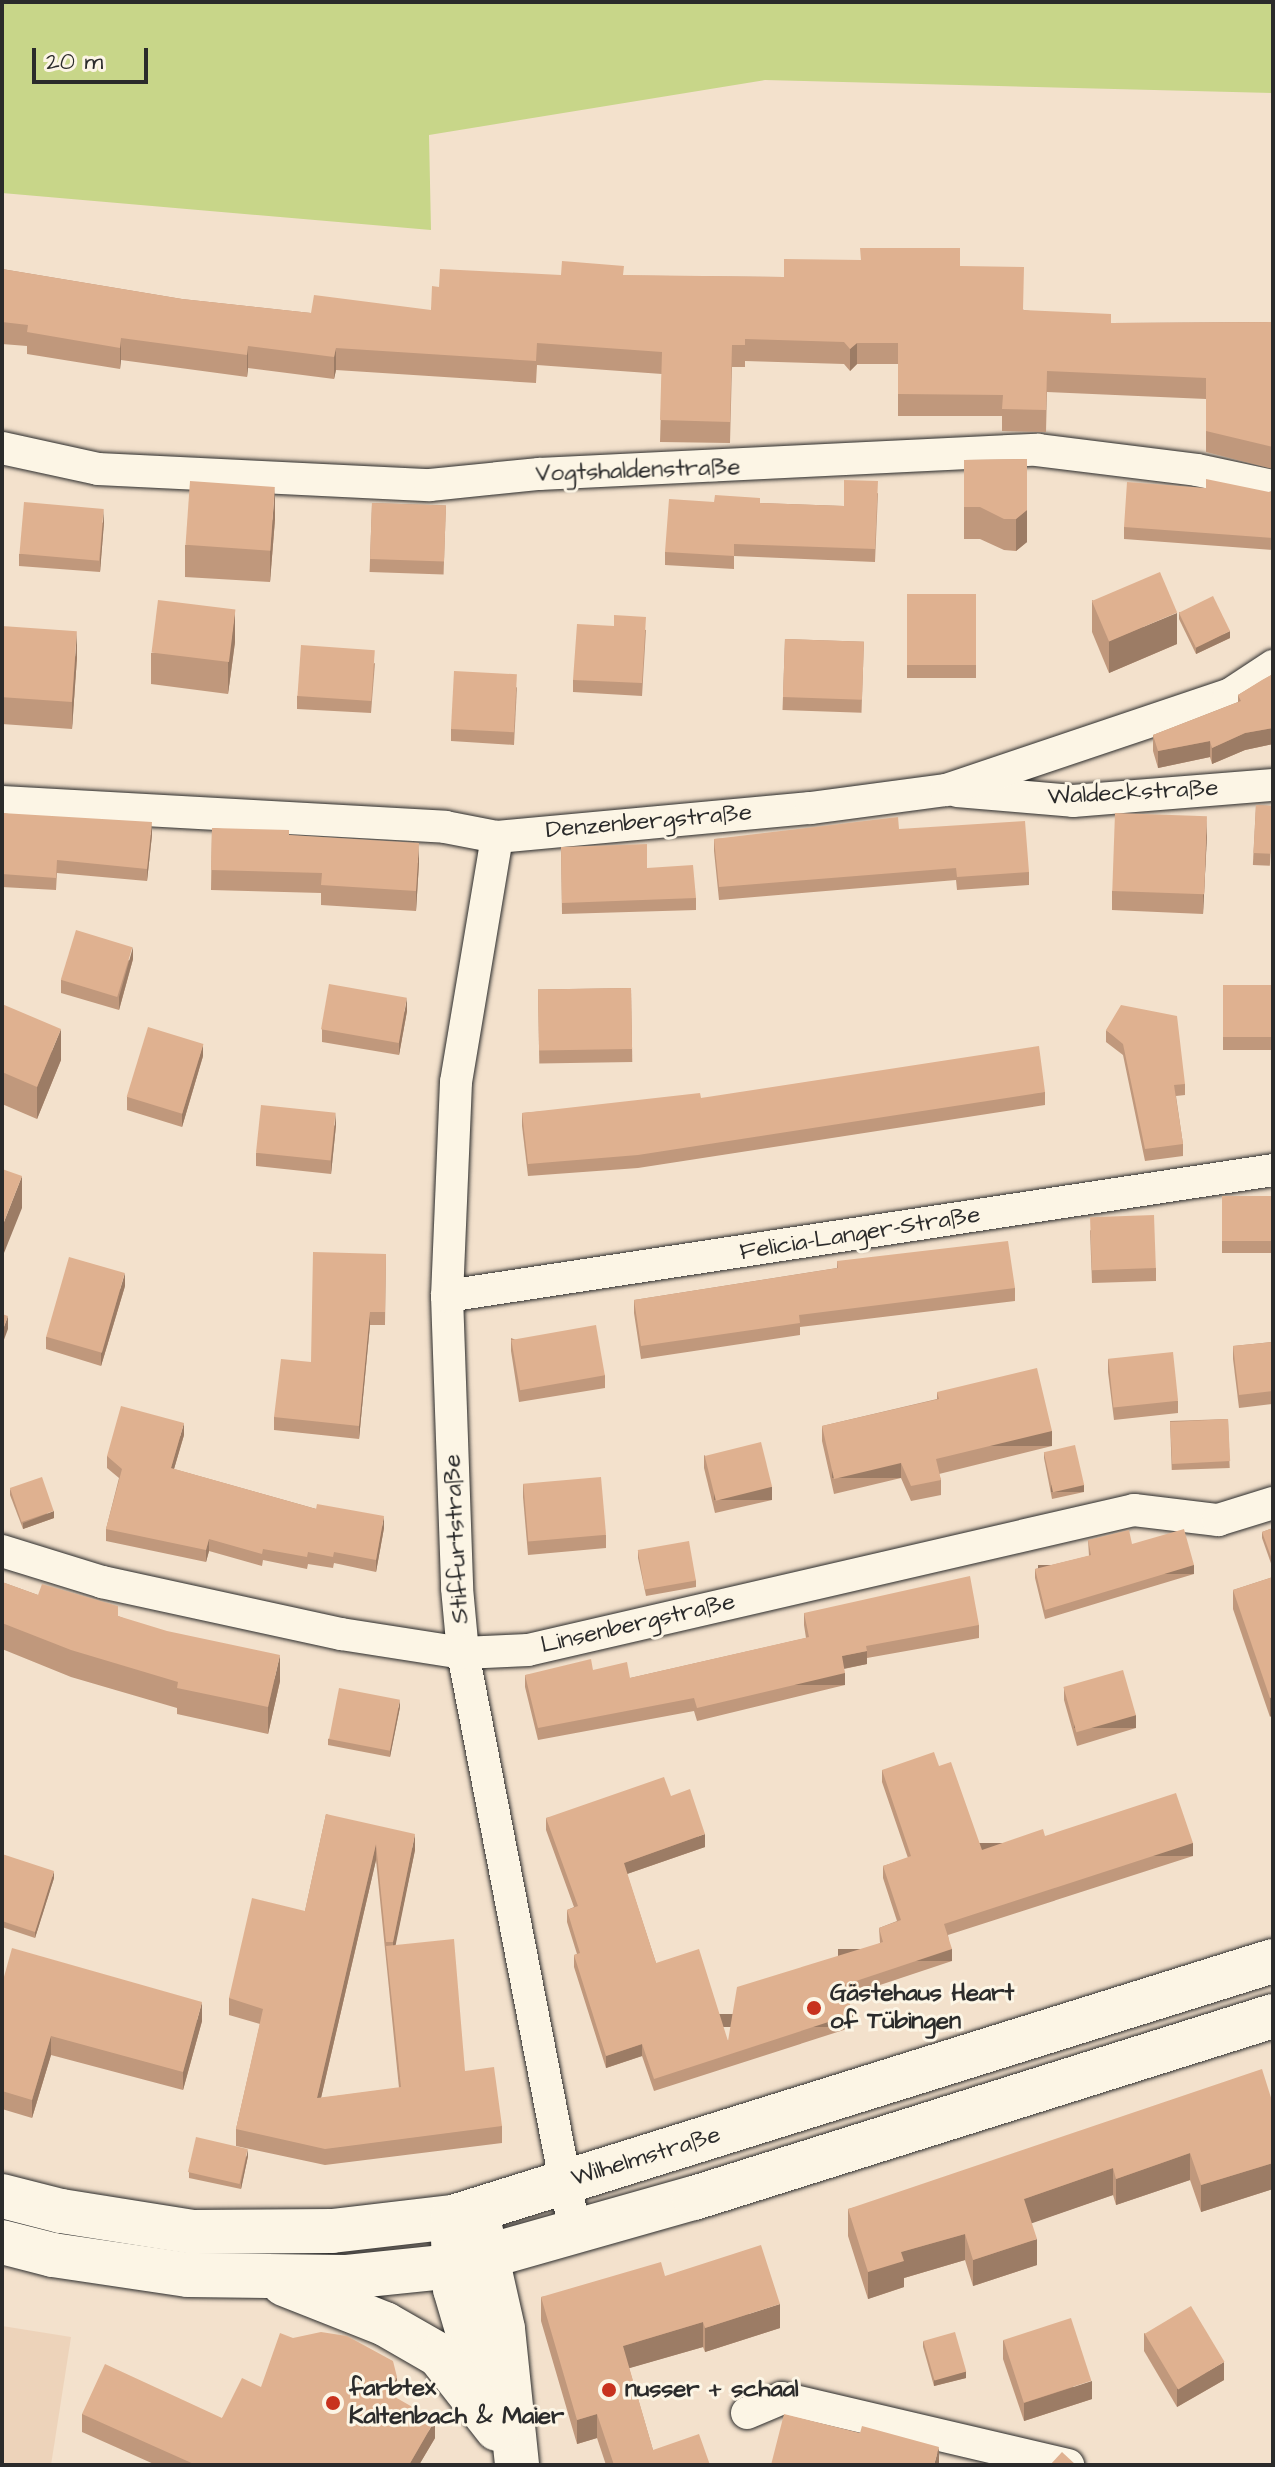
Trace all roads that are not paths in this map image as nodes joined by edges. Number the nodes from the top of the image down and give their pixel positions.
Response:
1 (2, 448) edge
2 (1273, 486) edge
3 (1273, 666) edge
4 (1273, 785) edge
5 (946, 790) junction
6 (2, 802) edge
7 (497, 837) junction
8 (1273, 1170) edge
9 (447, 1296) junction
10 (1273, 1503) edge
11 (2, 1551) edge
12 (463, 1653) junction
13 (1273, 1961) edge
14 (1273, 2016) edge
15 (566, 2182) junction
16 (2, 2196) edge
17 (461, 2215) junction
18 (575, 2233) junction
19 (2, 2242) edge
20 (472, 2261) junction
21 (269, 2279) junction
22 (747, 2413) dead end
23 (508, 2453) edge
24 (1068, 2465) edge

1 - 2 street, Vogtshaldenstraße
3 - 5 street, Denzenbergstraße
4 - 5 street, Waldeckstraße
5 - 7 street, Denzenbergstraße
6 - 7 street, Denzenbergstraße
7 - 9 street, Stiffurtstraße
8 - 9 street, Felicia-Langer-Straße
9 - 12 street, Stiffurtstraße
10 - 12 street, Linsenbergstraße
11 - 12 street, Linsenbergstraße
12 - 15 street, Stiffurtstraße
13 - 15 main road, Wilhelmstraße
14 - 18 main road
15 - 17 main road, Wilhelmstraße
15 - 18 street, Stiffurtstraße
16 - 17 main road, Wilhelmstraße
17 - 20 main road
18 - 20 main road
19 - 21 main road
20 - 21 main road
20 - 23 main road
21 - 23 main road
22 - 24 street

